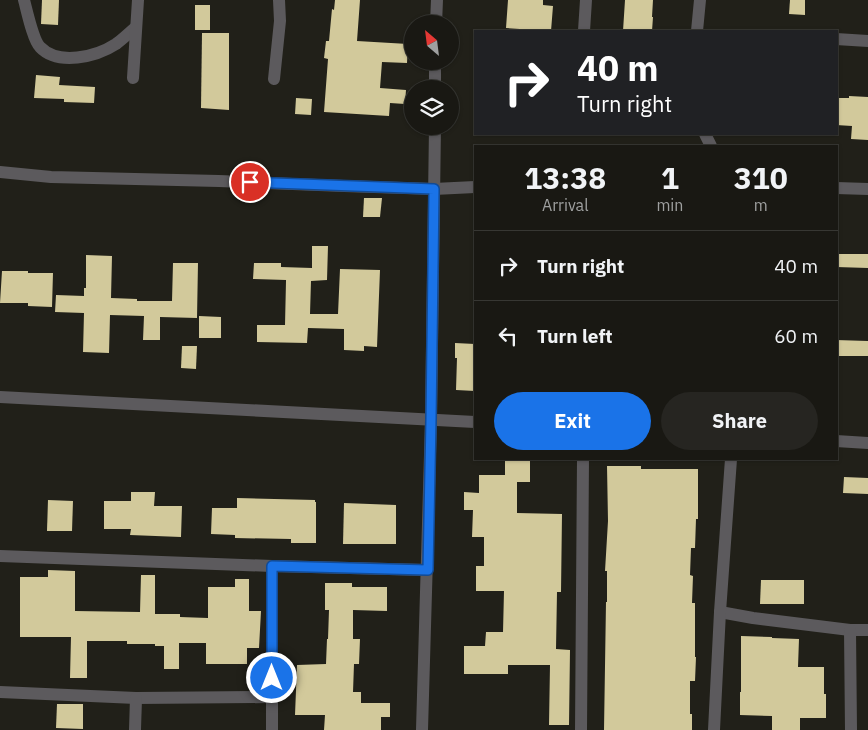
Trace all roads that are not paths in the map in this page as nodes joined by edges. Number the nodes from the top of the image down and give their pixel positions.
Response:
1 (24, 0) edge
2 (138, 0) edge
3 (280, 0) edge
4 (437, 0) edge
5 (586, 0) edge
6 (700, 0) edge
7 (436, 15) edge
8 (136, 27) junction
9 (584, 30) edge
10 (697, 30) edge
11 (838, 39) edge
12 (868, 41) edge
13 (133, 78) dead end
14 (274, 79) dead end
15 (435, 135) edge
16 (0, 172) edge
17 (474, 187) edge
18 (838, 188) edge
19 (434, 189) junction
20 (868, 189) edge
21 (0, 397) edge
22 (431, 420) junction
23 (474, 422) edge
24 (838, 442) edge
25 (868, 443) edge
26 (583, 460) edge
27 (731, 460) edge
28 (0, 556) edge
29 (272, 566) junction
30 (428, 570) junction
31 (720, 612) junction
32 (850, 630) junction
33 (868, 630) edge
34 (0, 692) edge
35 (272, 697) junction
36 (136, 698) junction
37 (135, 730) edge
38 (272, 730) edge
39 (422, 730) edge
40 (581, 730) edge
41 (714, 730) edge
42 (851, 730) edge

1 - 8 street
2 - 8 street
3 - 14 street
4 - 7 street
5 - 9 street
6 - 10 street
8 - 13 street
11 - 12 street
15 - 19 street
16 - 19 street
17 - 19 street
18 - 20 street
19 - 22 street
21 - 22 street
22 - 23 street
22 - 30 street
24 - 25 street
26 - 40 street
27 - 31 street
28 - 29 street
29 - 30 street
29 - 35 street
30 - 39 street
31 - 32 street
31 - 41 street
32 - 33 street
32 - 42 street
34 - 36 street
35 - 36 street
35 - 38 street
36 - 37 street

